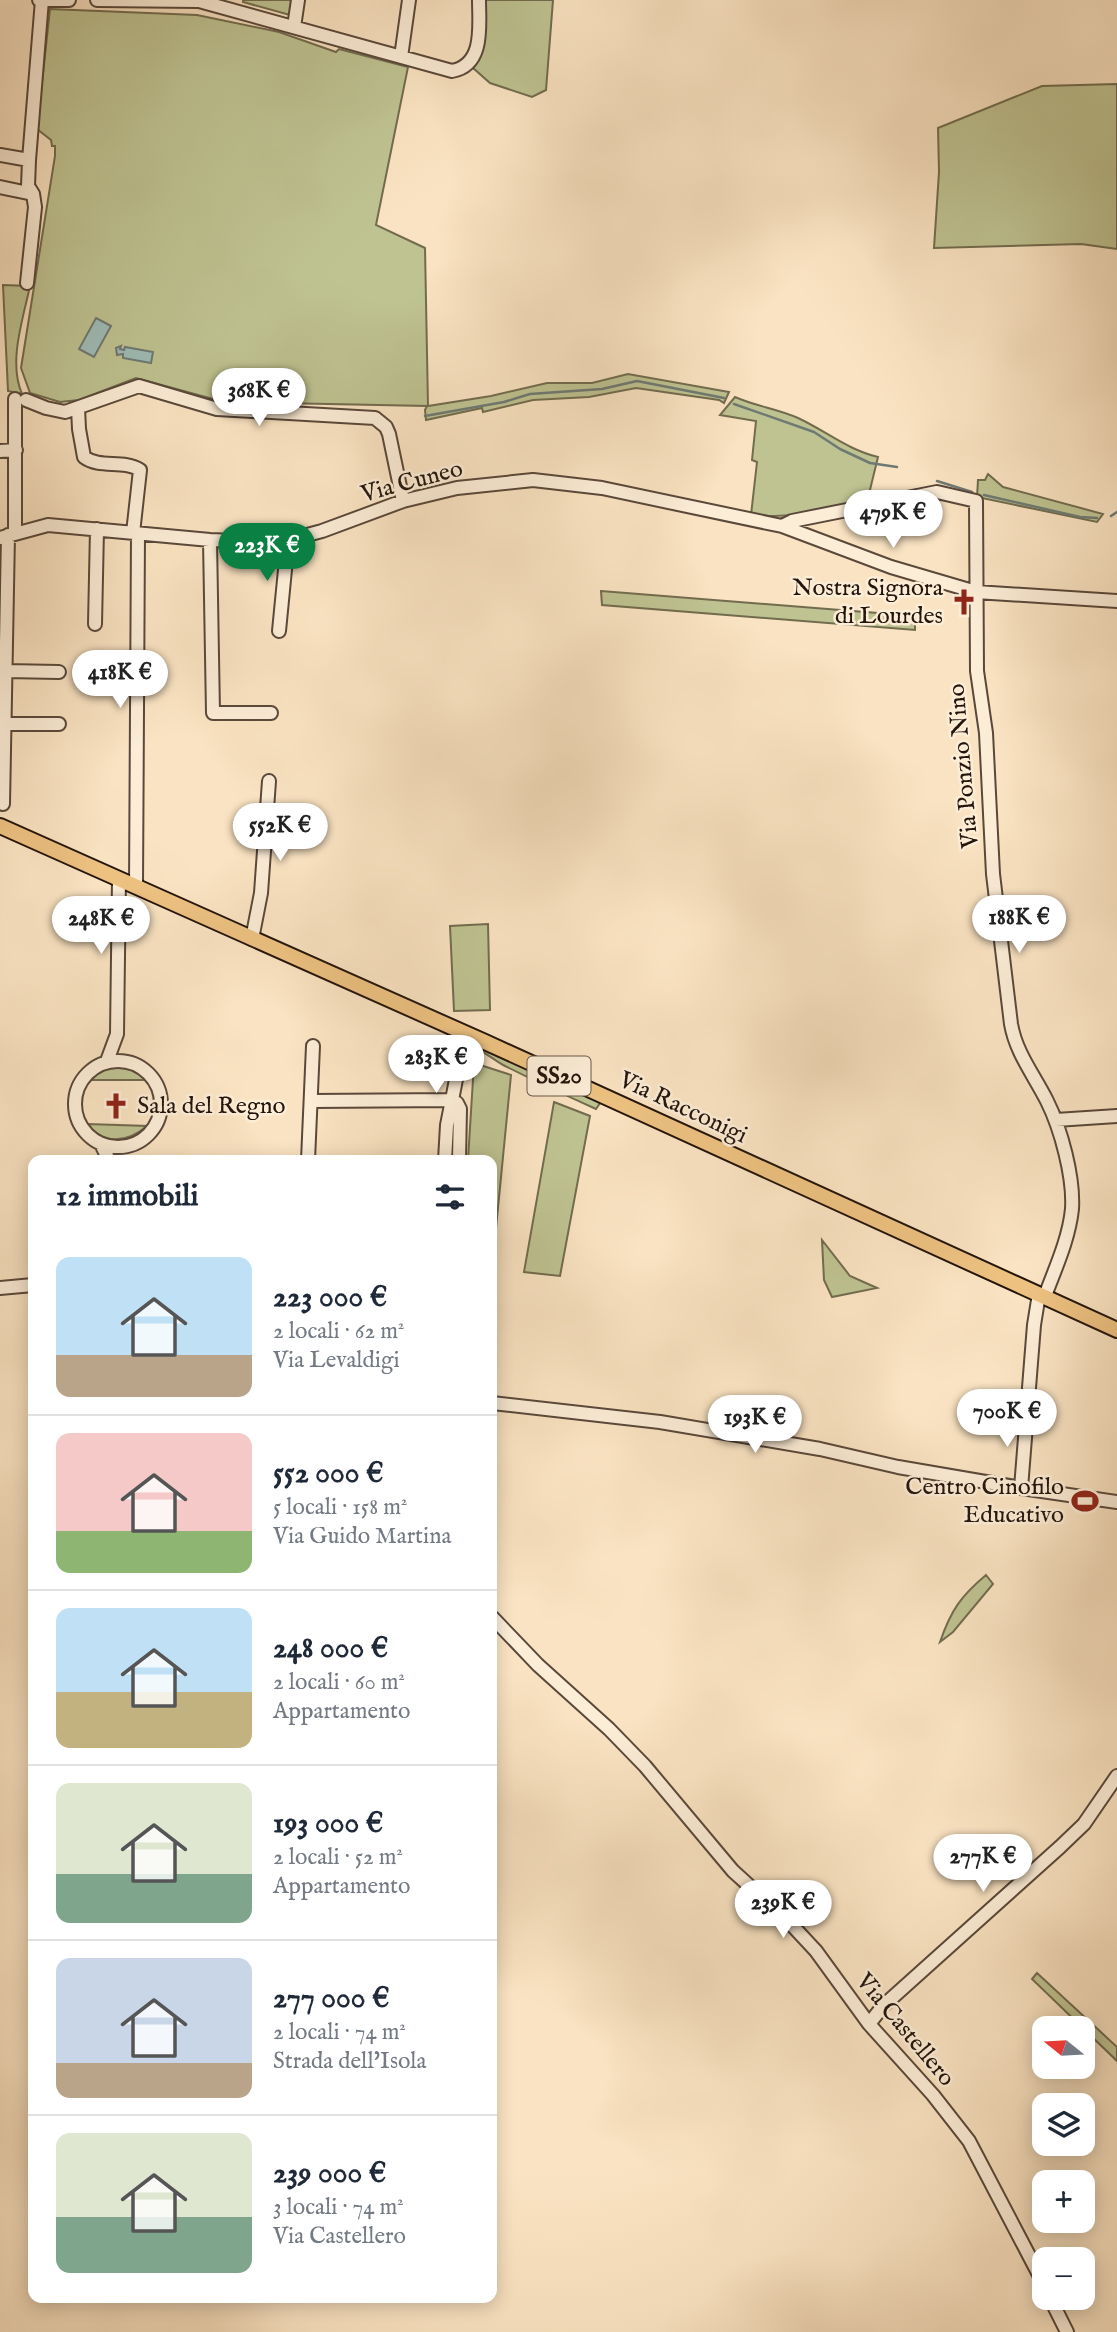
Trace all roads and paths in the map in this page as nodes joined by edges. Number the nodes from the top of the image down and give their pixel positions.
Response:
1 (41, 0) edge
2 (69, 0) edge
3 (97, 0) edge
4 (298, 0) edge
5 (409, 0) edge
6 (479, 0) edge
7 (238, 6) edge
8 (294, 27) junction
9 (401, 57) junction
10 (0, 155) edge
11 (29, 160) junction
12 (0, 187) edge
13 (33, 194) junction
14 (27, 284) dead end
15 (78, 408) junction
16 (16, 450) junction
17 (0, 451) edge
18 (403, 501) junction
19 (782, 526) junction
20 (97, 529) junction
21 (136, 533) junction
22 (8, 535) edge
23 (288, 538) junction
24 (210, 540) junction
25 (976, 592) junction
26 (1117, 601) edge
27 (95, 624) dead end
28 (279, 631) dead end
29 (6, 671) junction
30 (60, 672) dead end
31 (271, 713) dead end
32 (5, 724) junction
33 (59, 724) dead end
34 (269, 781) dead end
35 (3, 804) dead end
36 (0, 826) edge
37 (119, 879) junction
38 (136, 887) junction
39 (252, 939) junction
40 (465, 1033) junction
41 (117, 1034) junction
42 (313, 1046) dead end
43 (107, 1061) junction
44 (130, 1062) junction
45 (452, 1100) junction
46 (311, 1101) junction
47 (1117, 1116) edge
48 (1056, 1120) junction
49 (102, 1144) junction
50 (129, 1146) junction
51 (107, 1155) edge
52 (124, 1155) edge
53 (308, 1155) edge
54 (445, 1155) edge
55 (459, 1155) edge
56 (28, 1285) edge
57 (0, 1288) edge
58 (1042, 1295) junction
59 (1117, 1329) edge
60 (497, 1404) edge
61 (1021, 1488) junction
62 (1117, 1502) edge
63 (497, 1622) edge
64 (1117, 1776) edge
65 (869, 2024) junction
66 (1032, 2262) edge
67 (1056, 2310) edge
68 (1067, 2332) edge

1 - 2 street
1 - 11 street
3 - 7 street
4 - 8 street
5 - 9 street
6 - 9 street
7 - 8 street
8 - 9 street
10 - 11 street
11 - 13 street
12 - 13 street
13 - 14 street
15 - 16 street
15 - 18 street
15 - 21 street
16 - 17 street
16 - 22 street
18 - 19 street, Via Cuneo
18 - 23 street, Via Cuneo
19 - 25 street, Via Cuneo
19 - 25 street, Via Ponzio Nino
20 - 21 street, Via Cuneo
20 - 22 street, Via Cuneo
20 - 27 street
21 - 24 street, Via Cuneo
21 - 38 street
22 - 29 street
23 - 24 street, Via Cuneo
23 - 28 street
24 - 31 street
25 - 26 street, Via Cuneo
25 - 48 street, Via Ponzio Nino
29 - 30 street
29 - 32 street
32 - 33 street
32 - 35 street
34 - 39 street
36 - 37 main road, Via Racconigi / SS20
37 - 38 main road, Via Racconigi / SS20
37 - 41 street
38 - 39 main road, Via Racconigi / SS20
39 - 40 main road, Via Racconigi / SS20
40 - 45 street
40 - 58 main road, Via Racconigi / SS20
41 - 43 street
41 - 44 street
42 - 46 street
43 - 44 street
43 - 49 street
44 - 50 street
45 - 46 street
45 - 54 street
45 - 55 street
46 - 53 street
47 - 48 street
48 - 58 street, Via Ponzio Nino
49 - 50 street
49 - 51 street
50 - 52 street
56 - 57 street
58 - 59 main road, Via Racconigi / SS20
58 - 61 street, Via Ponzio Nino
60 - 61 street
61 - 62 street
63 - 65 street, Via Castellero
64 - 65 street
65 - 66 street, Via Castellero
67 - 68 street

